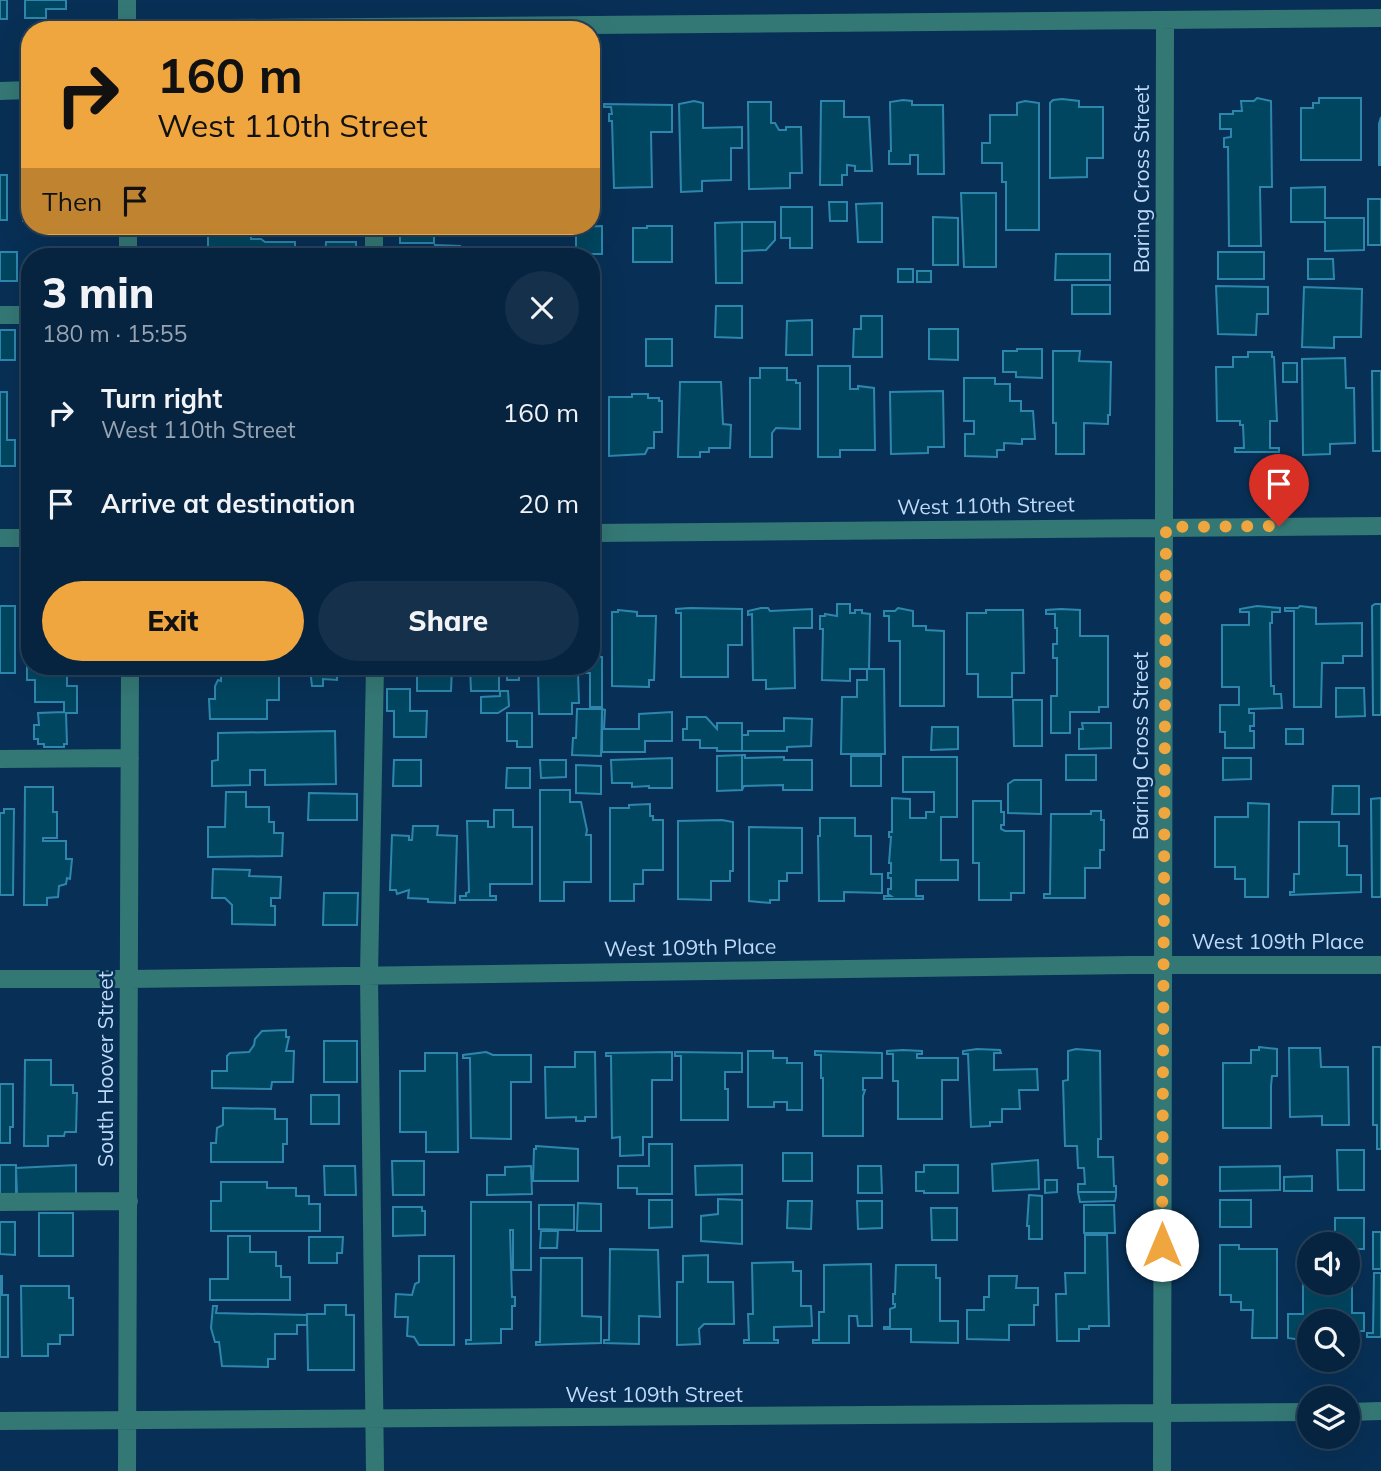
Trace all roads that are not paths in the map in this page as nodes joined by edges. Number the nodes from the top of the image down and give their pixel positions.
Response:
1 (127, 0) edge
2 (1381, 18) edge
3 (127, 21) edge
4 (1165, 21) junction
5 (600, 27) edge
6 (21, 90) edge
7 (0, 91) edge
8 (0, 315) edge
9 (21, 315) edge
10 (1381, 526) edge
11 (1166, 527) junction
12 (600, 533) edge
13 (0, 538) edge
14 (21, 538) edge
15 (130, 675) edge
16 (375, 675) edge
17 (130, 758) junction
18 (0, 759) edge
19 (1163, 965) junction
20 (1381, 965) edge
21 (369, 975) junction
22 (0, 979) edge
23 (130, 979) junction
24 (128, 1201) junction
25 (0, 1202) edge
26 (1381, 1411) edge
27 (1297, 1412) edge
28 (1360, 1412) edge
29 (1162, 1414) junction
30 (375, 1419) junction
31 (127, 1420) junction
32 (0, 1421) edge
33 (127, 1471) edge
34 (375, 1471) edge
35 (1162, 1471) edge

1 - 3 street
2 - 4 street
4 - 5 street
4 - 11 street, Baring Cross Street
6 - 7 street
8 - 9 street
10 - 11 street, West 110th Street
11 - 12 street, West 110th Street
11 - 19 street, Baring Cross Street
13 - 14 street
15 - 17 street, South Hoover Street
16 - 21 street
17 - 18 street
17 - 23 street, South Hoover Street
19 - 20 street, West 109th Place
19 - 21 street, West 109th Place
19 - 29 street, Baring Cross Street
21 - 23 street, West 109th Place
21 - 30 street
22 - 23 street, West 109th Place
23 - 24 street, South Hoover Street
24 - 25 street
24 - 31 street, South Hoover Street
26 - 28 street
27 - 29 street, West 109th Street
29 - 30 street, West 109th Street
29 - 35 street, Baring Cross Street
30 - 31 street, West 109th Street
30 - 34 street
31 - 32 street, West 109th Street
31 - 33 street, South Hoover Street

